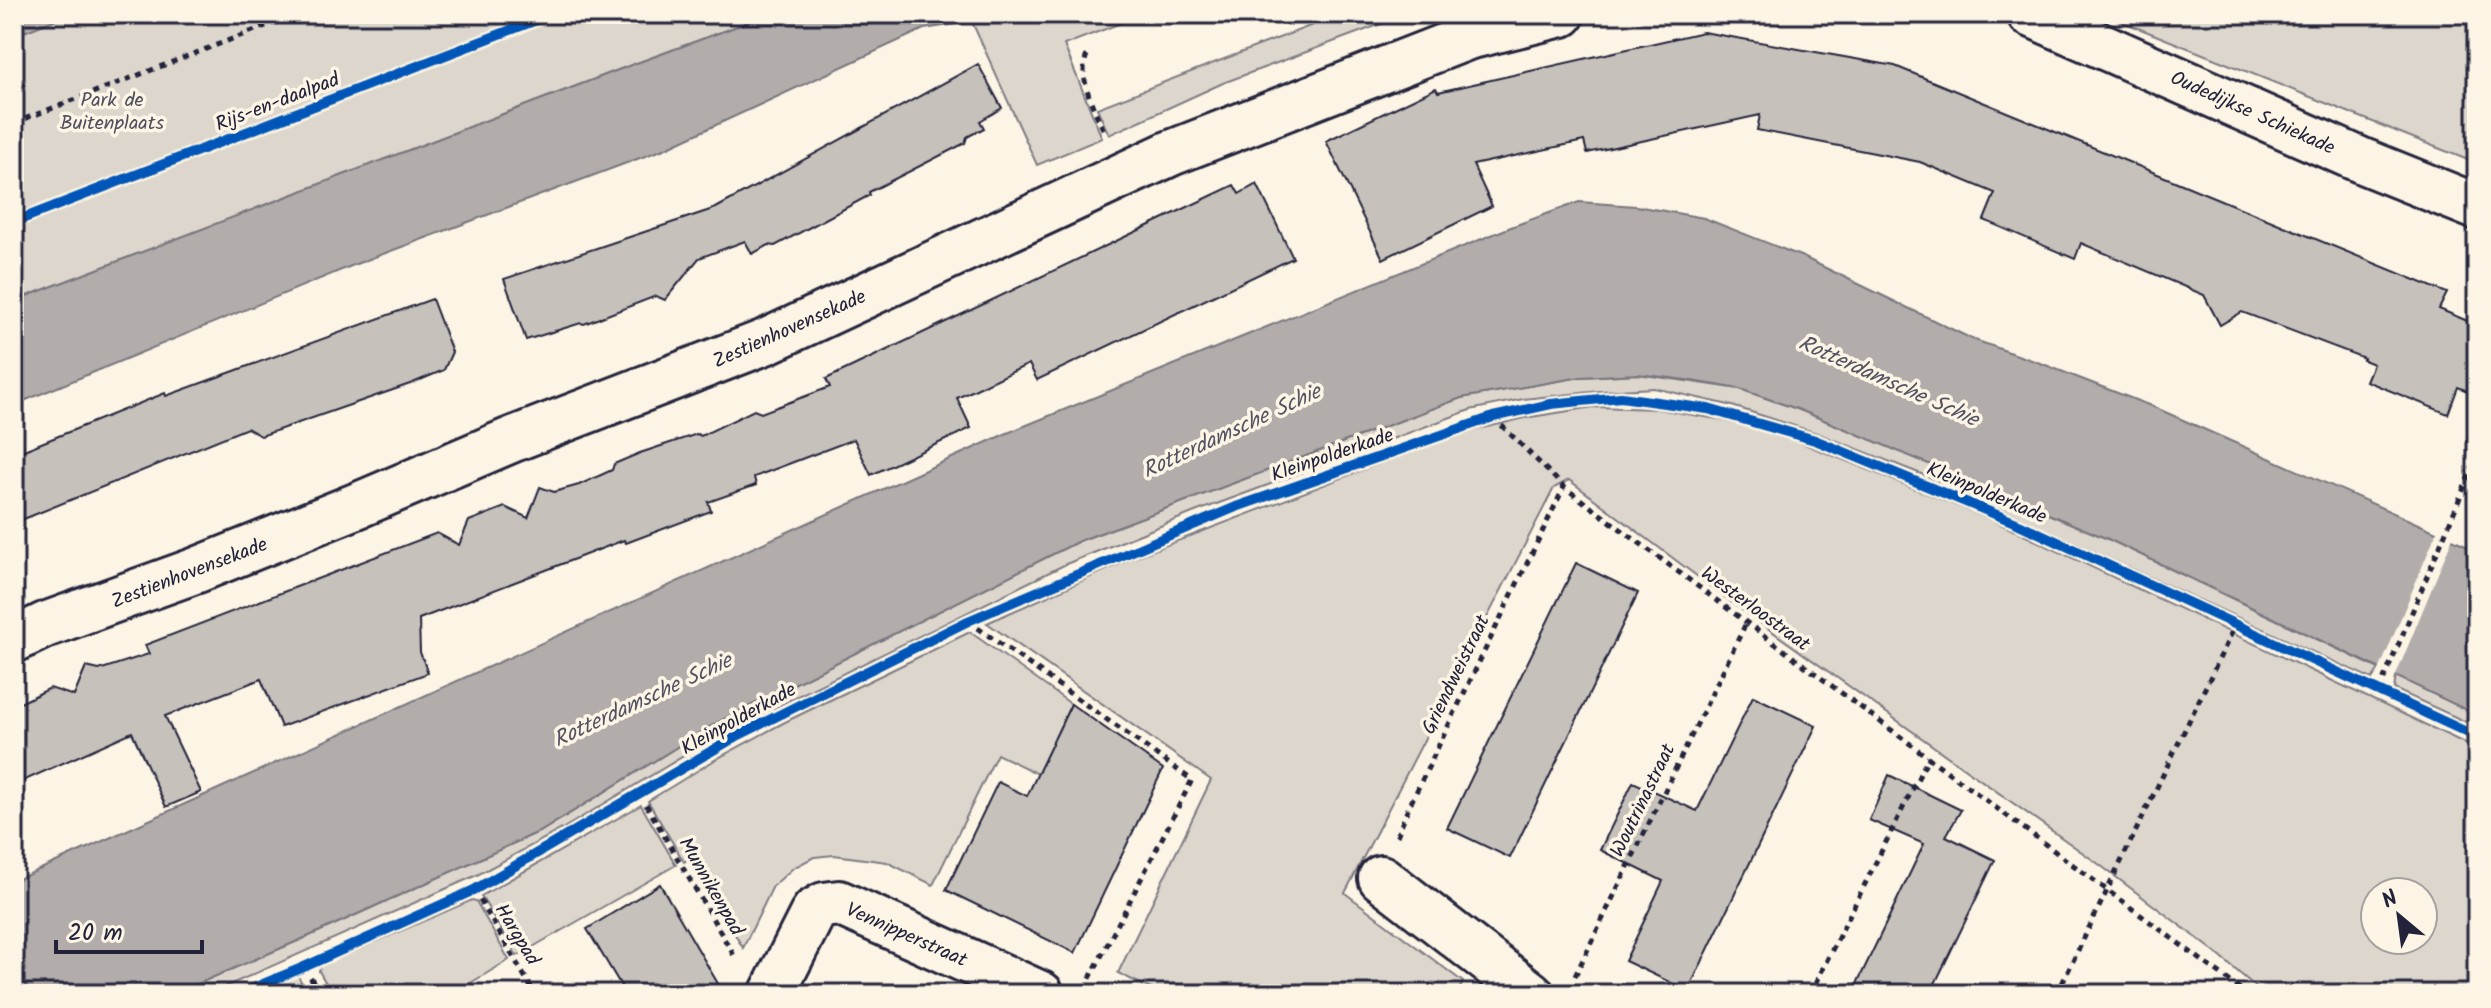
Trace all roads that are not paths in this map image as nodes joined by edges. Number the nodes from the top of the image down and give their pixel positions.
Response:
1 (1562, 14) edge
2 (2030, 14) edge
3 (2477, 207) edge
4 (14, 640) edge
5 (1381, 878) road end
6 (756, 980) edge
7 (1523, 992) edge
8 (1041, 994) edge

1 - 4 street, Zestienhovensekade
2 - 3 street, Oudedijkse Schiekade
5 - 7 street
6 - 8 street, Vennipperstraat

